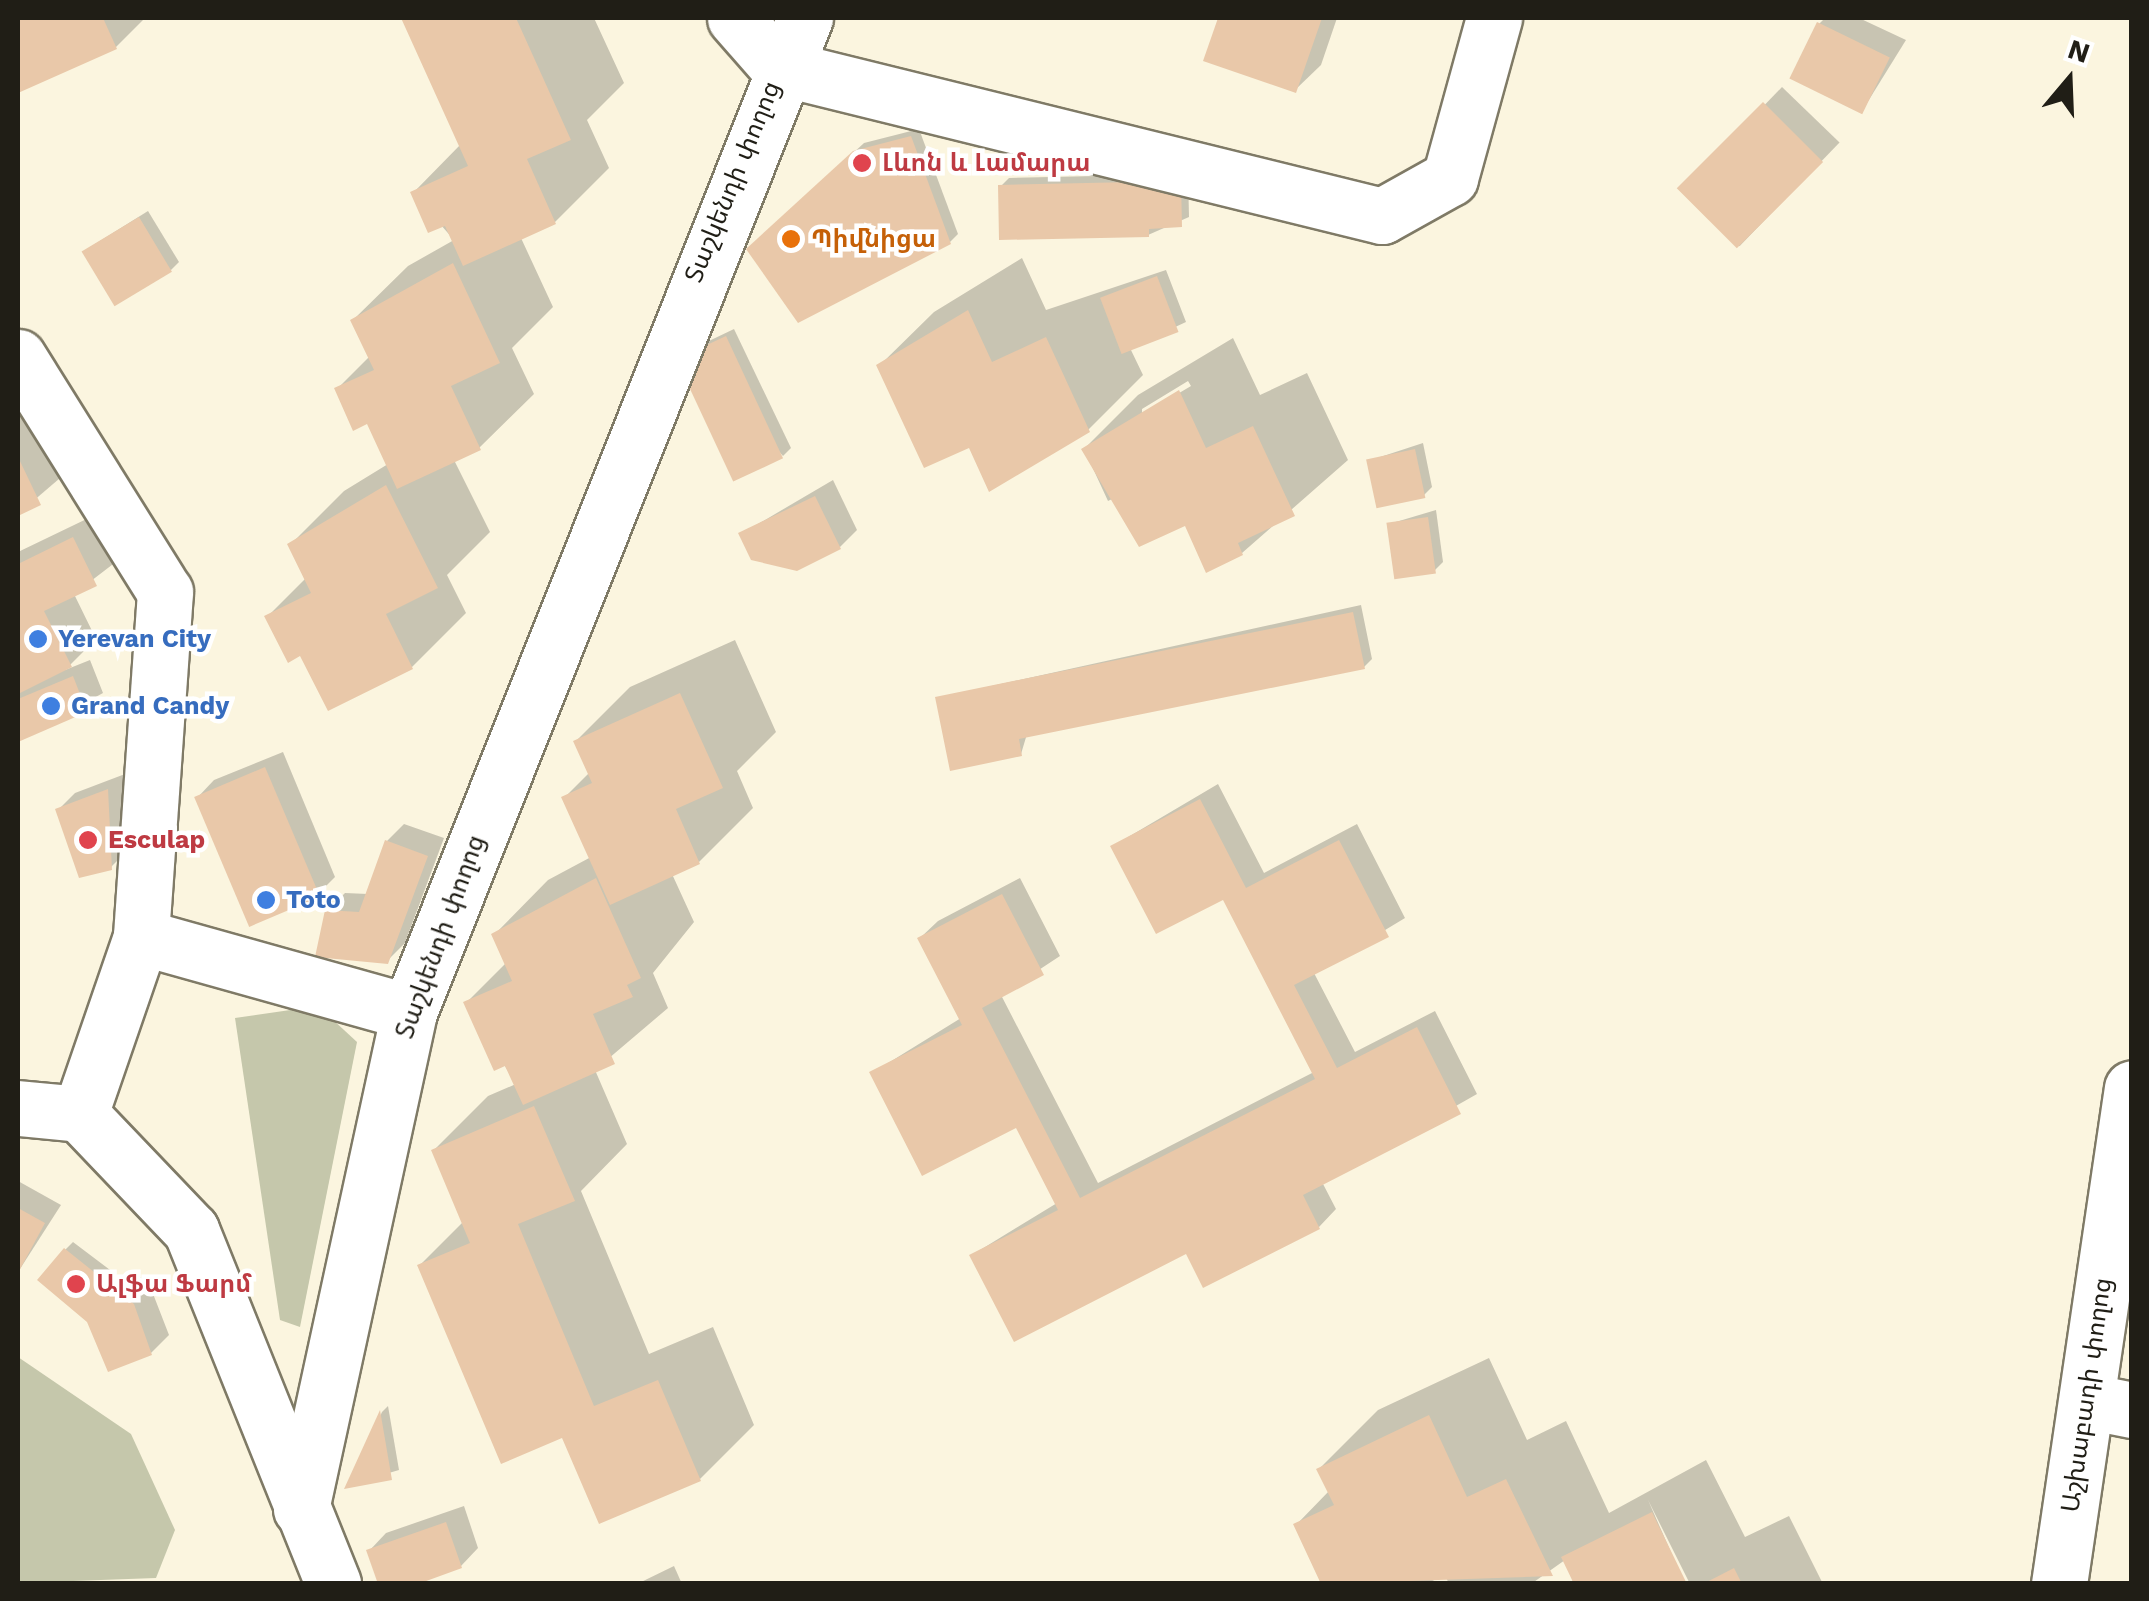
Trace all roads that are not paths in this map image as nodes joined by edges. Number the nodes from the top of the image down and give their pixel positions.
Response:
1 (736, 18) edge
2 (805, 18) edge
3 (1494, 18) edge
4 (778, 67) junction
5 (18, 357) edge
6 (141, 937) junction
7 (410, 1012) junction
8 (2132, 1088) edge
9 (18, 1108) edge
10 (80, 1114) junction
11 (2109, 1406) edge
12 (301, 1509) junction
13 (333, 1584) edge
14 (2060, 1584) edge

1 - 4 street, Տաշկենդի փողոց
2 - 4 street, Տաշկենդի փողոց
3 - 4 street
4 - 7 street, Տաշկենդի փողոց
5 - 6 street
6 - 7 street
6 - 10 street
7 - 12 street, Տաշկենդի փողոց
8 - 11 street, Աշխաբադի փողոց
9 - 10 street
10 - 12 street
11 - 14 street, Աշխաբադի փողոց
12 - 13 street

